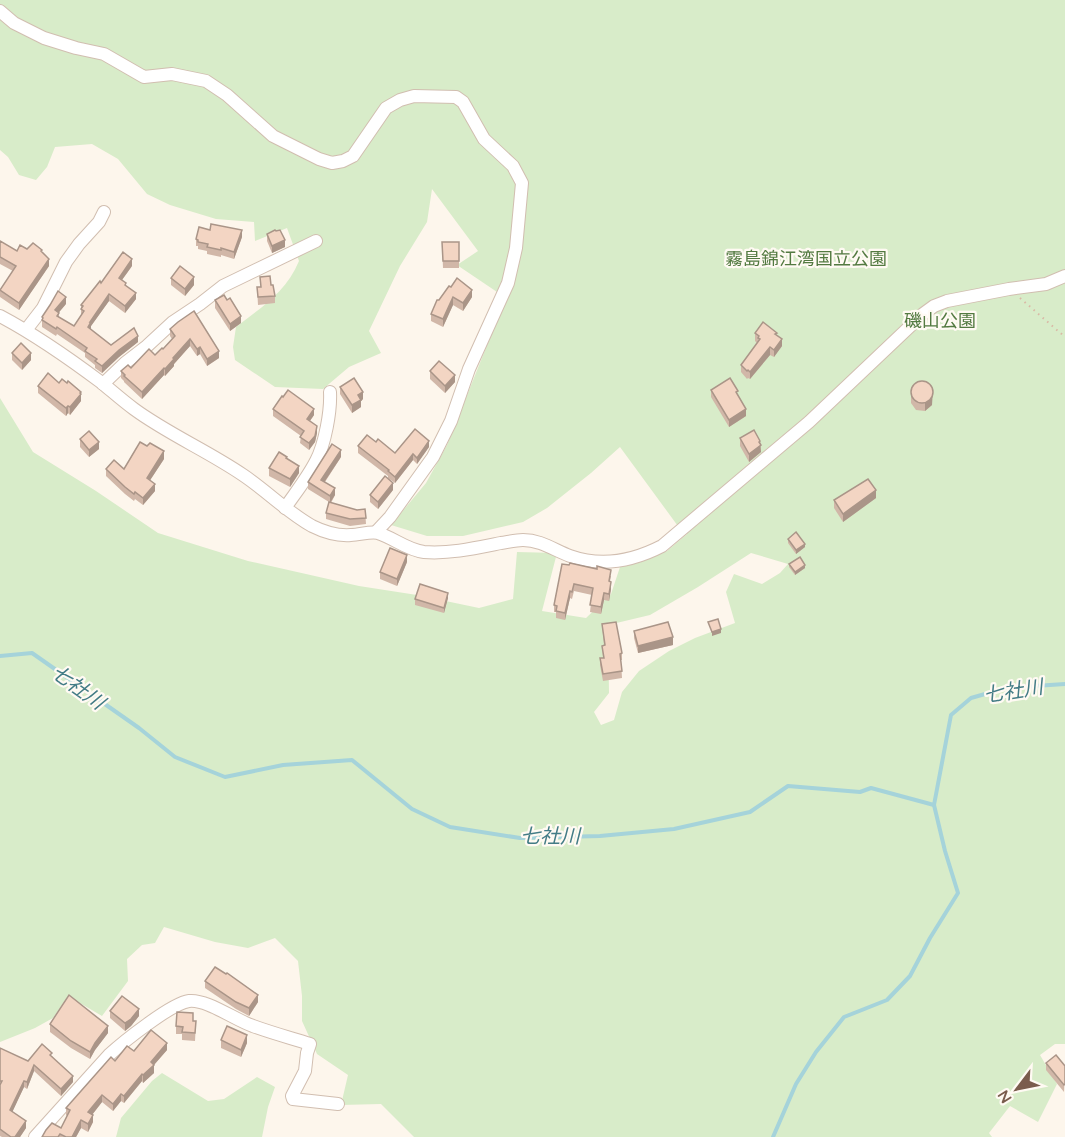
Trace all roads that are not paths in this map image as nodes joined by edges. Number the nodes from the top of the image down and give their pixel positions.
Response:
1 (0, 11) edge
2 (104, 212) dead end
3 (316, 241) dead end
4 (1065, 276) edge
5 (0, 316) edge
6 (26, 330) junction
7 (103, 384) junction
8 (330, 392) dead end
9 (285, 508) junction
10 (376, 532) junction
11 (338, 1104) dead end
12 (35, 1137) edge

1 - 10 street
2 - 6 street
3 - 7 street
4 - 10 street
5 - 6 street
6 - 7 street
7 - 9 street
8 - 9 street
9 - 10 street
11 - 12 street

